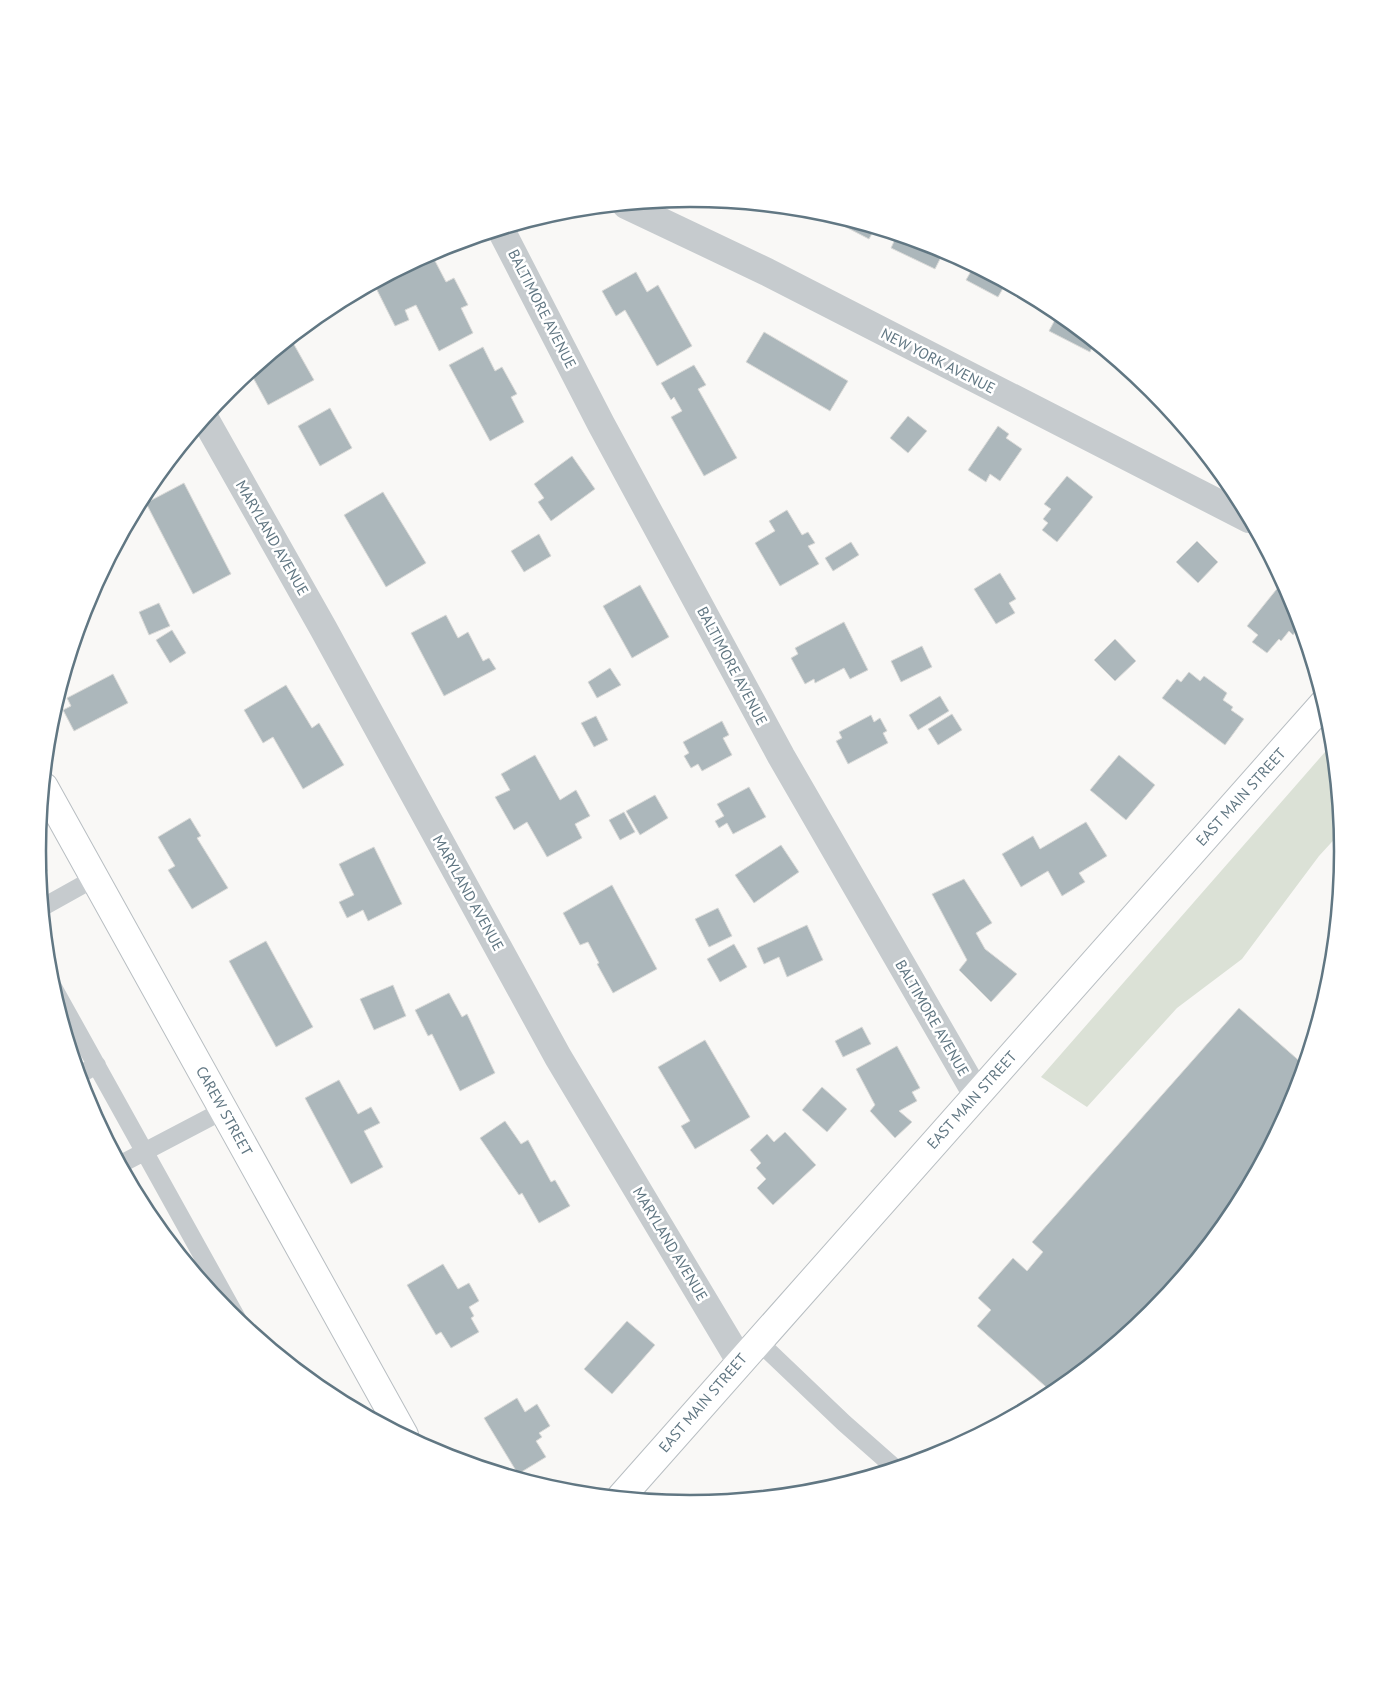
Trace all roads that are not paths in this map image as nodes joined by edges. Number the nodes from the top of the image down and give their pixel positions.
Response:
1 (637, 210) edge
2 (504, 235) edge
3 (208, 425) edge
4 (1238, 513) edge
5 (1318, 710) edge
6 (49, 796) edge
7 (95, 878) junction
8 (49, 904) edge
9 (66, 1011) edge
10 (97, 1065) junction
11 (85, 1072) edge
12 (977, 1095) junction
13 (224, 1110) junction
14 (145, 1152) junction
15 (126, 1161) edge
16 (223, 1294) edge
17 (749, 1351) junction
18 (399, 1425) edge
19 (889, 1463) edge
20 (626, 1491) edge

1 - 4 street, NEW YORK AVENUE
2 - 12 street, BALTIMORE AVENUE
3 - 17 street, MARYLAND AVENUE
5 - 12 main road, EAST MAIN STREET
6 - 7 main road, CAREW STREET
7 - 8 lane
7 - 13 main road, CAREW STREET
9 - 10 lane
10 - 11 lane
10 - 14 lane
12 - 17 main road, EAST MAIN STREET
13 - 14 lane
13 - 18 main road, CAREW STREET
14 - 15 lane
14 - 16 lane
17 - 19 lane
17 - 20 main road, EAST MAIN STREET

